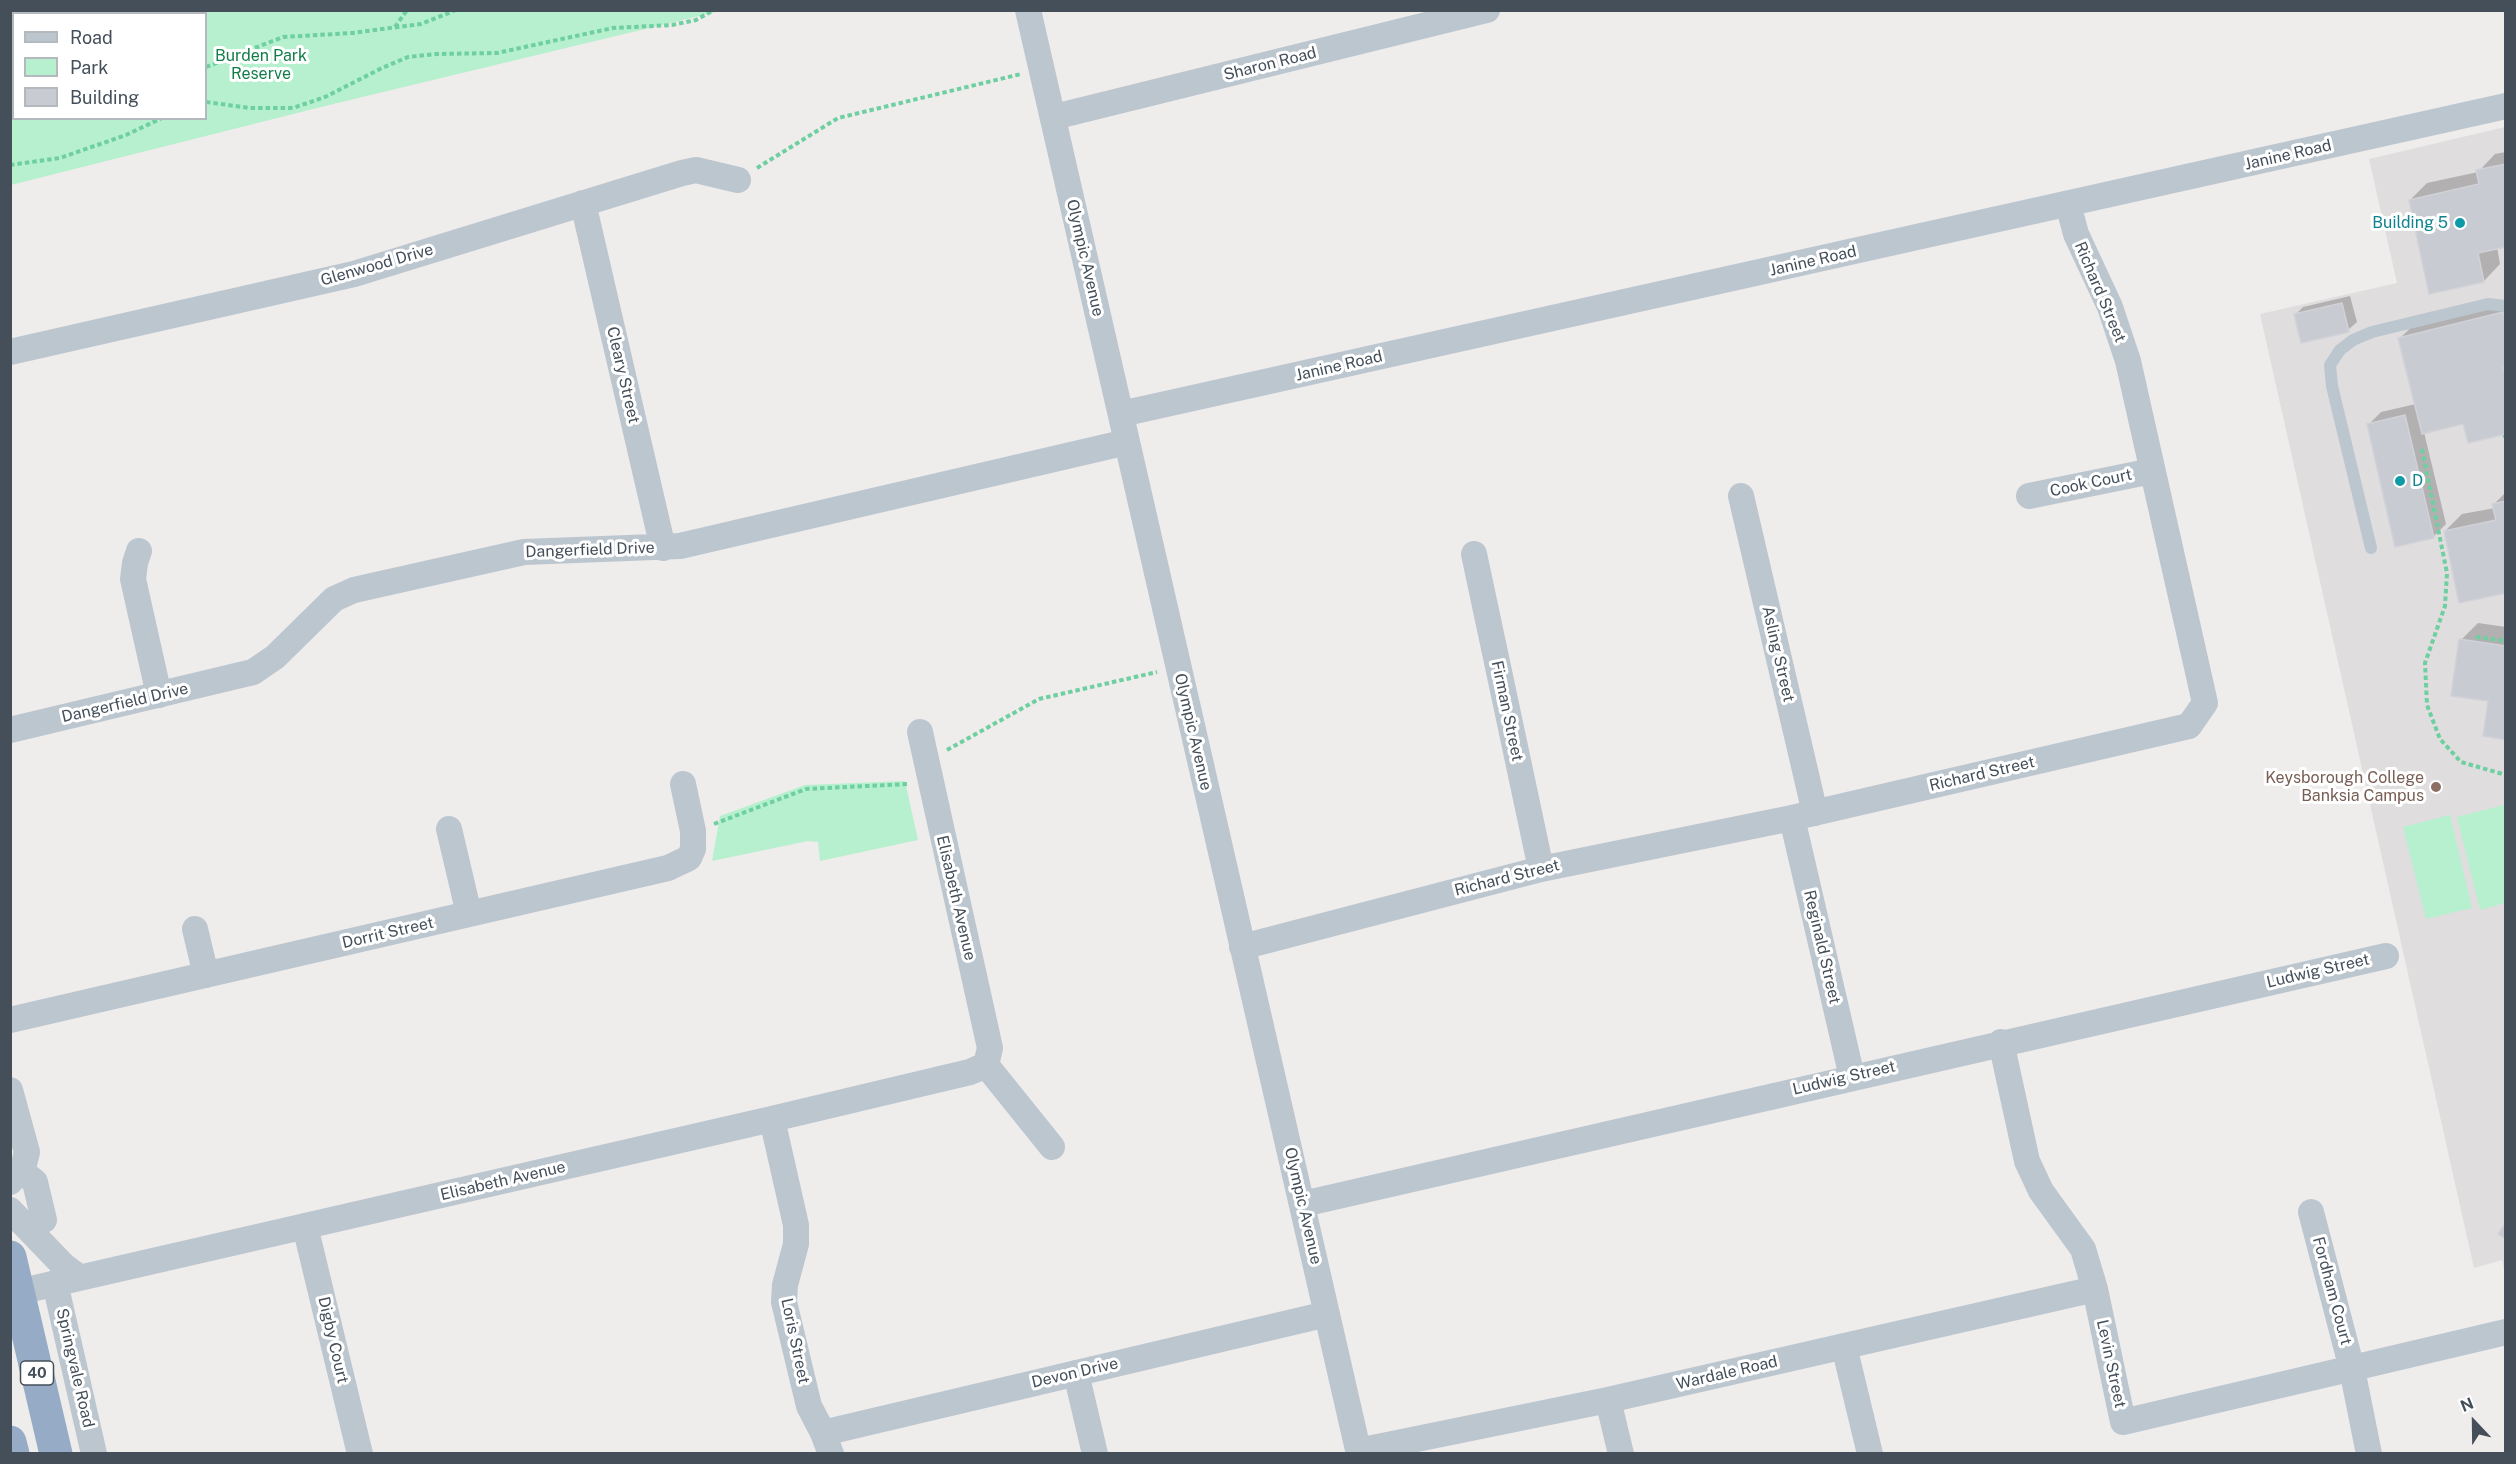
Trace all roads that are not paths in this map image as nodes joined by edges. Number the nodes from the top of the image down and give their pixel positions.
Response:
1 (1028, 10) edge
2 (1487, 10) edge
3 (2505, 106) edge
4 (1054, 117) junction
5 (738, 180) road end
6 (583, 203) junction
7 (2068, 204) junction
8 (2505, 306) edge
9 (10, 352) edge
10 (1121, 414) junction
11 (1127, 442) junction
12 (2152, 471) junction
13 (1741, 496) dead end
14 (2029, 496) dead end
15 (663, 548) junction
16 (2371, 548) dead end
17 (139, 552) dead end
18 (1474, 554) dead end
19 (159, 695) junction
20 (10, 730) edge
21 (920, 732) dead end
22 (683, 784) dead end
23 (1804, 815) junction
24 (449, 829) dead end
25 (1541, 869) junction
26 (469, 914) junction
27 (195, 929) dead end
28 (1242, 947) junction
29 (2386, 956) dead end
30 (206, 975) junction
31 (10, 1020) edge
32 (2001, 1042) junction
33 (986, 1065) junction
34 (1852, 1077) junction
35 (10, 1090) edge
36 (772, 1119) junction
37 (1052, 1147) dead end
38 (15, 1176) edge
39 (1303, 1203) junction
40 (10, 1210) edge
41 (2311, 1212) dead end
42 (44, 1220) dead end
43 (305, 1226) junction
44 (10, 1257) edge
45 (67, 1280) junction
46 (2095, 1289) junction
47 (14, 1293) edge
48 (1327, 1314) junction
49 (2505, 1332) edge
50 (1844, 1346) junction
51 (2352, 1369) junction
52 (1076, 1373) junction
53 (1608, 1400) junction
54 (10, 1442) edge
55 (827, 1443) edge
56 (1359, 1452) edge
57 (13, 1454) edge
58 (56, 1454) edge
59 (94, 1454) edge
60 (360, 1454) edge
61 (1095, 1454) edge
62 (1621, 1454) edge
63 (1870, 1454) edge
64 (2369, 1454) edge

1 - 4 street, Olympic Avenue
2 - 4 street, Sharon Road
3 - 7 street, Janine Road
4 - 10 street, Olympic Avenue
5 - 6 street, Glenwood Drive
6 - 9 street, Glenwood Drive
6 - 15 street, Cleary Street
7 - 10 street, Janine Road
7 - 12 street, Richard Street
8 - 16 lane
10 - 11 street, Olympic Avenue
11 - 15 street, Dangerfield Drive
11 - 28 street, Olympic Avenue
12 - 14 street, Cook Court
12 - 23 street, Richard Street
13 - 23 street, Asling Street
15 - 19 street, Dangerfield Drive
17 - 19 street
18 - 25 street, Firman Street
19 - 20 street, Dangerfield Drive
21 - 33 street, Elisabeth Avenue
22 - 26 street, Dorrit Street
23 - 25 street, Richard Street
23 - 34 street, Reginald Street
24 - 26 street
25 - 28 street, Richard Street
26 - 30 street, Dorrit Street
27 - 30 street
28 - 39 street, Olympic Avenue
29 - 32 street, Ludwig Street
30 - 31 street, Dorrit Street
32 - 34 street, Ludwig Street
32 - 46 street, Levin Street
33 - 36 street, Elisabeth Avenue
33 - 37 street
34 - 39 street, Ludwig Street
35 - 38 street
36 - 43 street, Elisabeth Avenue
36 - 55 street, Loris Street
38 - 42 street
39 - 48 street, Olympic Avenue
40 - 45 street
41 - 51 street, Fordham Court
43 - 45 street, Elisabeth Avenue
43 - 60 street, Digby Court
44 - 47 highway, 40
45 - 47 street, Elisabeth Avenue
45 - 59 street, Springvale Road
46 - 50 street, Wardale Road
46 - 51 street, Levin Street
47 - 58 highway, 40
48 - 52 street, Devon Drive
48 - 56 street, Olympic Avenue
49 - 51 street, Levin Street
50 - 53 street, Wardale Road
50 - 63 street
51 - 64 street, Fordham Court
52 - 55 street, Devon Drive
52 - 61 street
53 - 56 street, Wardale Road
53 - 62 street
54 - 57 highway

